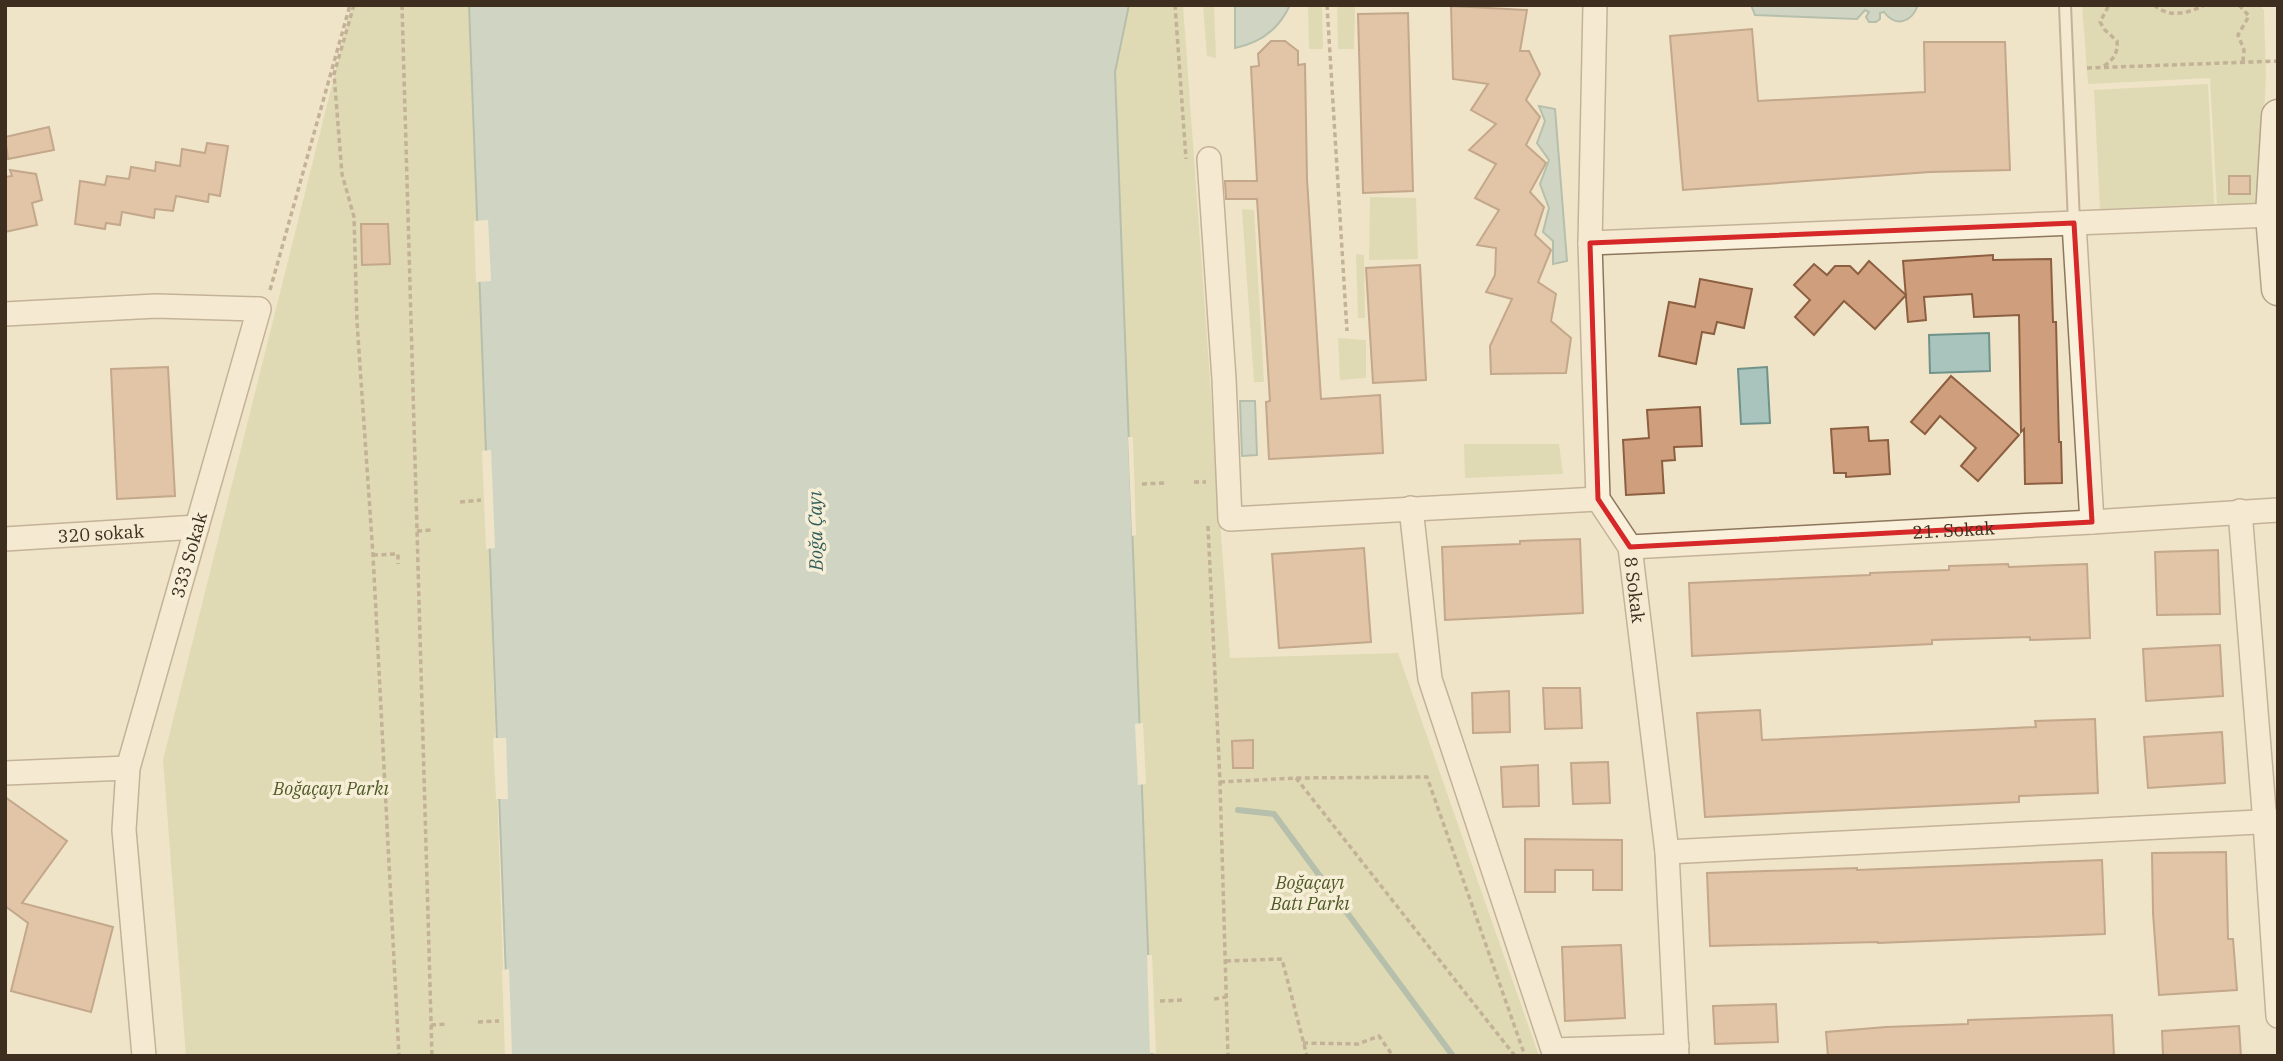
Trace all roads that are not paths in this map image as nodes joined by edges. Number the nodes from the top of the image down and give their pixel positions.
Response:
1 (1595, 5) edge
2 (2065, 5) edge
3 (2278, 116) edge
4 (1209, 159) dead end
5 (2272, 215) junction
6 (2074, 223) junction
7 (1590, 243) junction
8 (2278, 289) edge
9 (5, 314) edge
10 (1598, 499) junction
11 (1411, 508) junction
12 (2278, 510) edge
13 (2240, 511) junction
14 (2092, 522) junction
15 (197, 527) junction
16 (5, 539) edge
17 (1630, 547) junction
18 (128, 768) junction
19 (5, 774) edge
20 (2272, 822) edge
21 (1667, 852) junction
22 (2278, 1016) edge
23 (1677, 1051) edge
24 (144, 1056) edge

1 - 7 street
2 - 6 lane
3 - 5 street
4 - 11 street
5 - 6 street
5 - 8 street
6 - 7 street
6 - 14 street
7 - 10 street
9 - 15 street, 333 Sokak
10 - 11 street
10 - 17 street, 8 Sokak
11 - 23 street
12 - 13 street, 21. Sokak
13 - 14 street, 21. Sokak
13 - 20 street
14 - 17 street, 21. Sokak
15 - 16 street, 320 sokak
15 - 18 street, 333 Sokak
17 - 21 street, 8 Sokak
18 - 19 street
18 - 24 street, 333 Sokak
20 - 21 street
20 - 22 street
21 - 23 street, 8 Sokak

